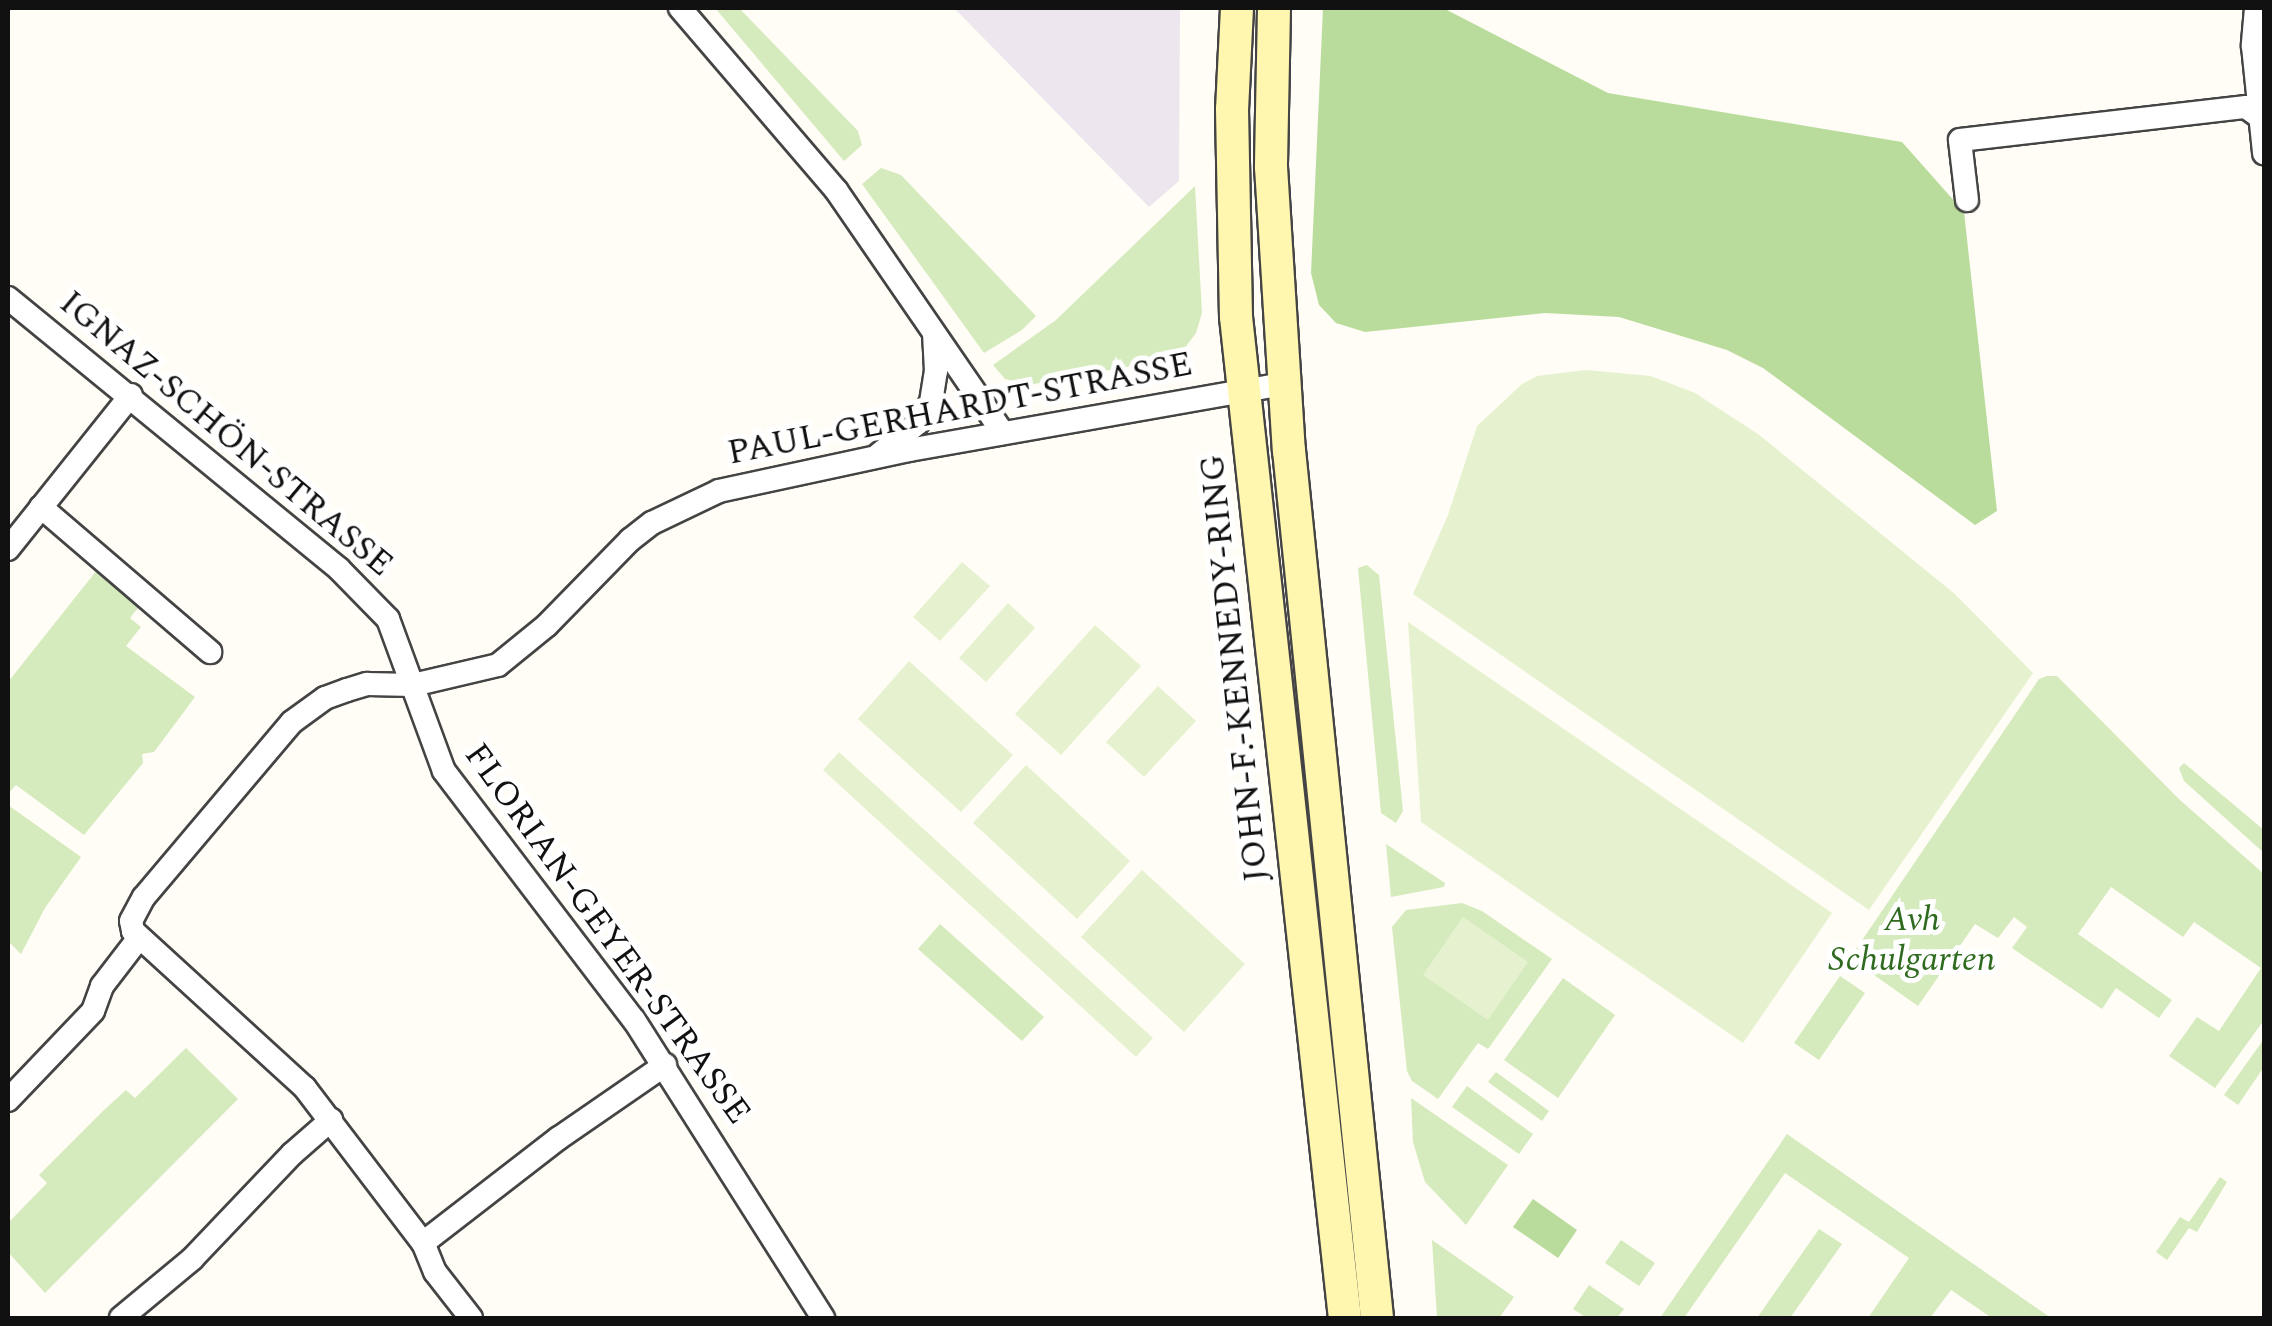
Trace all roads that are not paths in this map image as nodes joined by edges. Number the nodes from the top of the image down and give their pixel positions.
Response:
1 (680, 8) edge
2 (1237, 8) edge
3 (1274, 8) edge
4 (2256, 8) edge
5 (2260, 116) junction
6 (2264, 152) edge
7 (1968, 200) dead end
8 (8, 298) edge
9 (934, 331) junction
10 (1284, 384) junction
11 (1245, 390) junction
12 (131, 395) junction
13 (1002, 433) junction
14 (876, 456) junction
15 (41, 507) junction
16 (8, 548) edge
17 (210, 652) dead end
18 (414, 685) junction
19 (138, 939) junction
20 (664, 1065) junction
21 (8, 1100) edge
22 (332, 1120) junction
23 (423, 1244) junction
24 (122, 1318) edge
25 (471, 1318) edge
26 (823, 1318) edge
27 (1345, 1318) edge
28 (1377, 1318) edge

1 - 9 street
2 - 11 main road, JOHN-F.-KENNEDY-RING
3 - 10 main road
4 - 5 street
5 - 6 street
5 - 7 street
8 - 12 street, IGNAZ-SCHÖN-STRASSE
9 - 13 street
9 - 14 street
10 - 11 street, PAUL-GERHARDT-STRASSE
10 - 28 main road
11 - 13 street, PAUL-GERHARDT-STRASSE
11 - 27 main road, JOHN-F.-KENNEDY-RING
12 - 15 street
12 - 18 street, IGNAZ-SCHÖN-STRASSE
13 - 14 street, PAUL-GERHARDT-STRASSE
14 - 18 street, PAUL-GERHARDT-STRASSE
15 - 16 street
15 - 17 street
18 - 19 street, PAUL-GERHARDT-STRASSE
18 - 20 street, FLORIAN-GEYER-STRASSE
19 - 21 street
19 - 22 street
20 - 23 street
20 - 26 street, FLORIAN-GEYER-STRASSE
22 - 23 street
22 - 24 street
23 - 25 street

